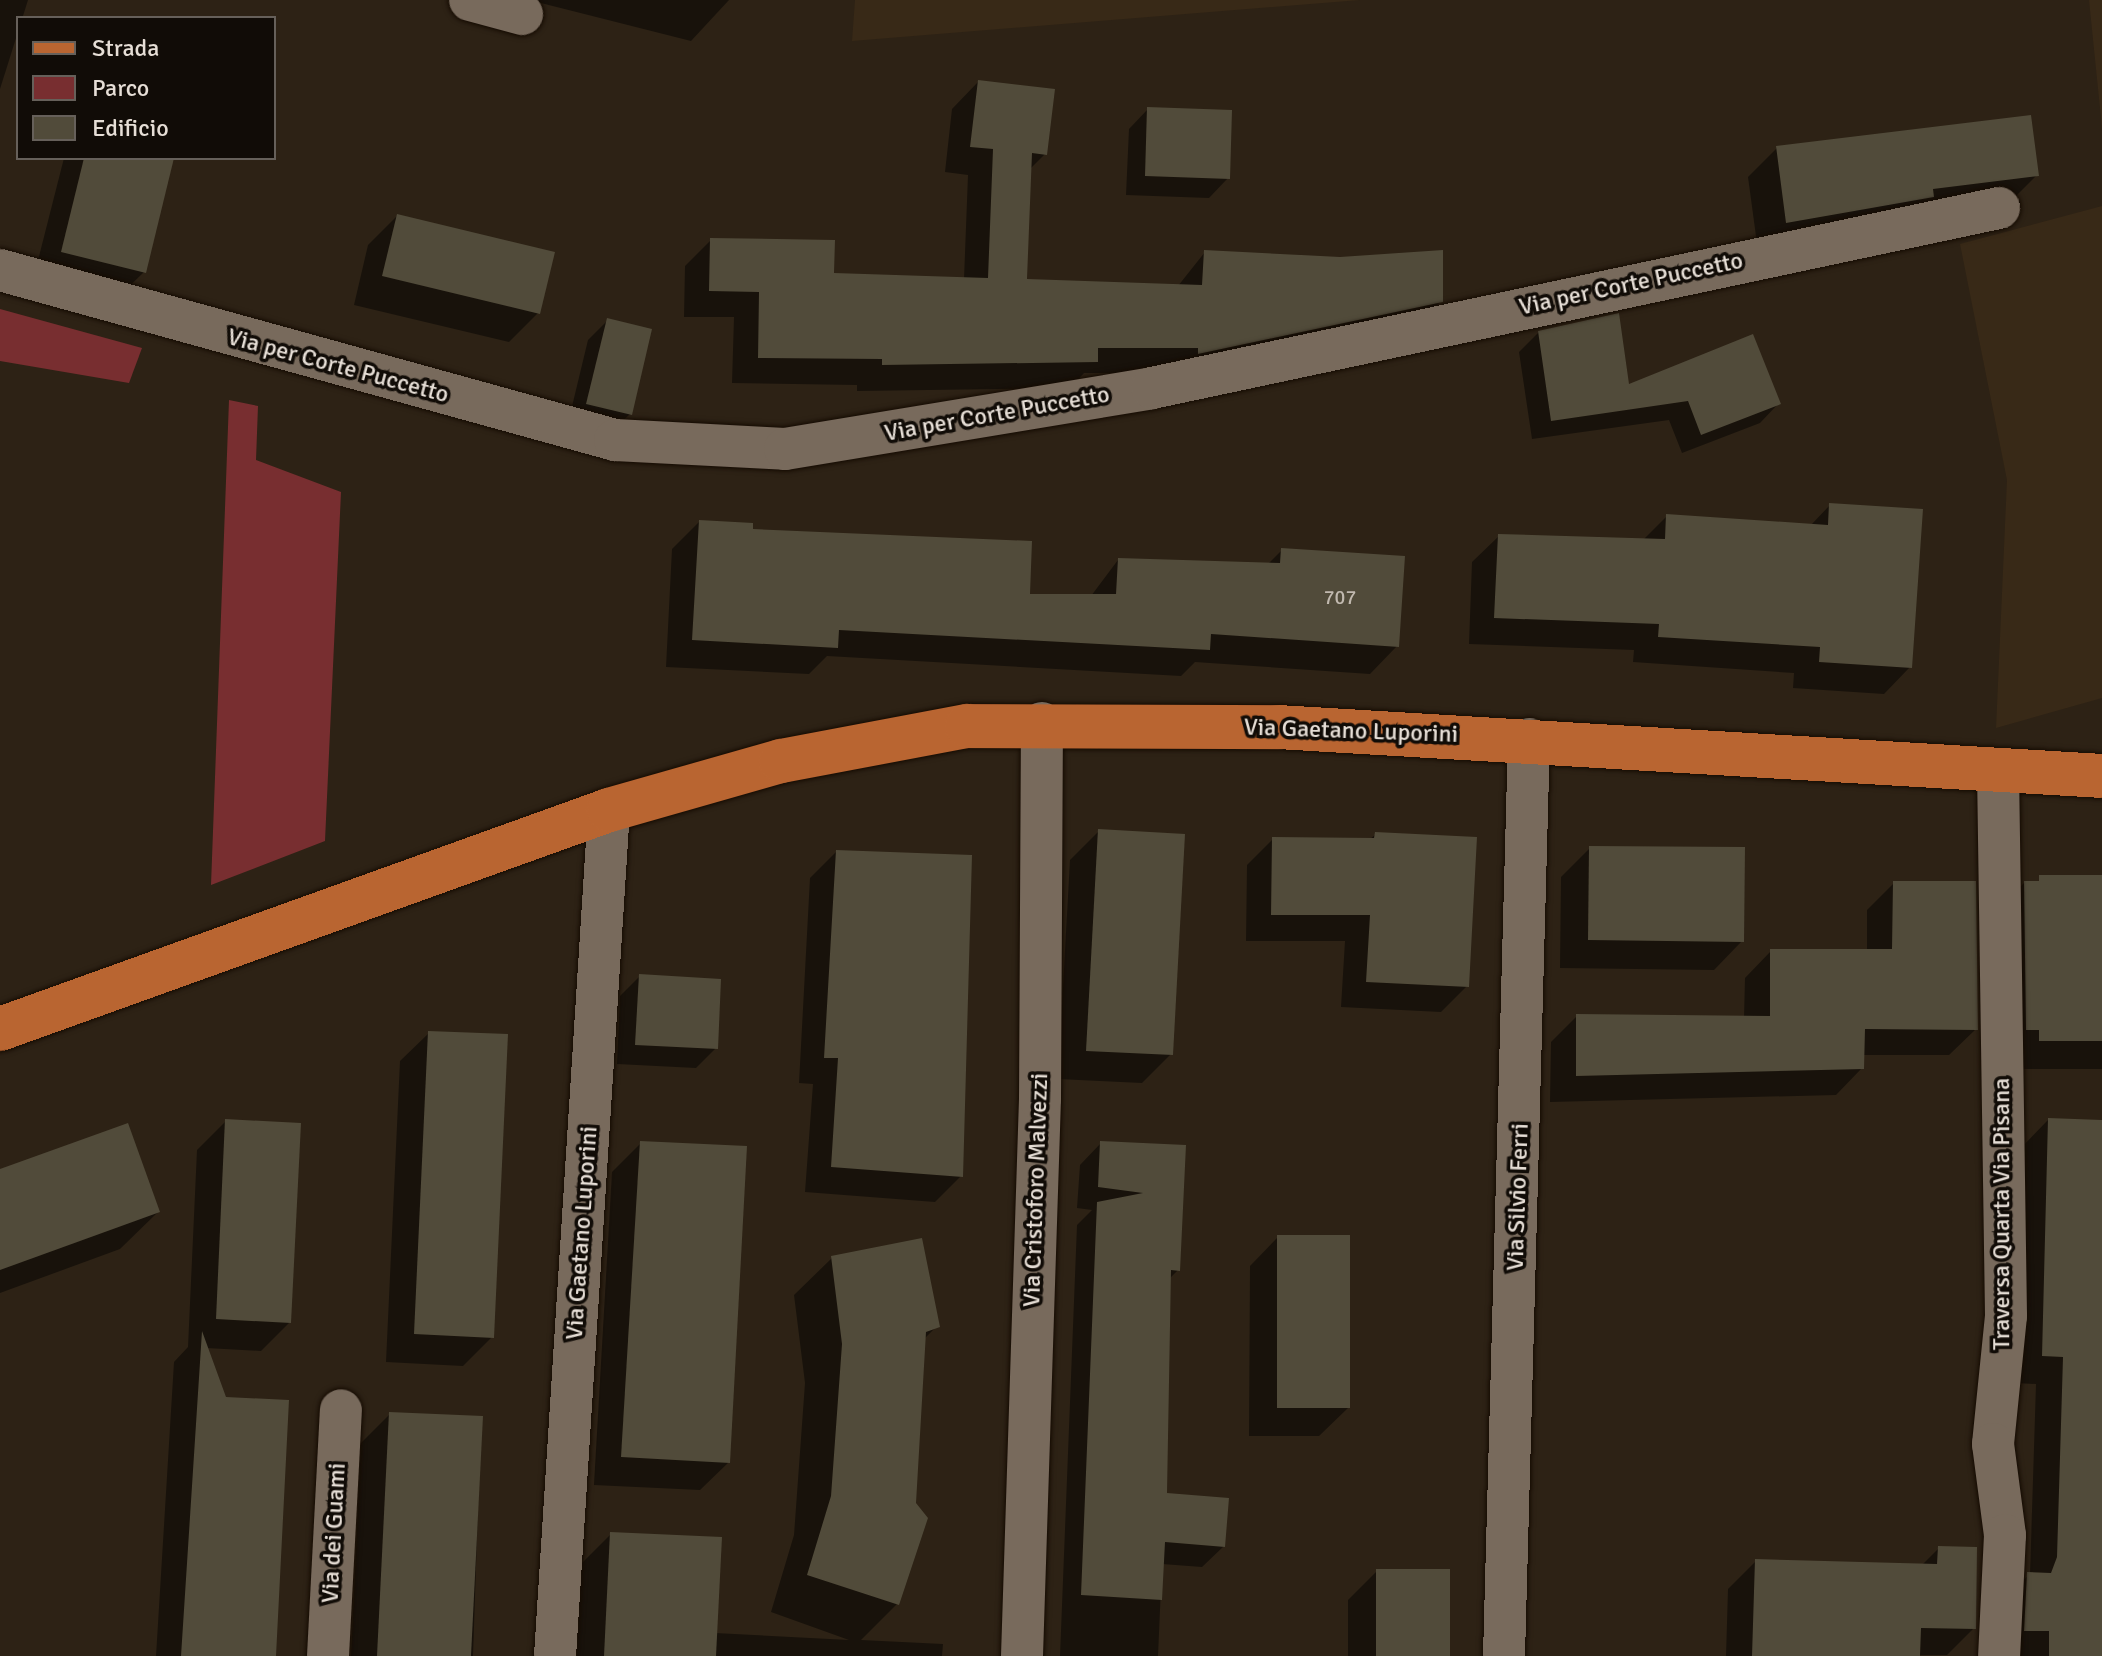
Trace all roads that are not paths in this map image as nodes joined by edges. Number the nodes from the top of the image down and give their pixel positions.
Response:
1 (470, 0) edge
2 (522, 14) dead end
3 (1999, 208) dead end
4 (0, 270) edge
5 (1042, 723) junction
6 (1529, 739) junction
7 (1998, 770) junction
8 (2102, 776) edge
9 (609, 810) junction
10 (0, 1029) edge
11 (341, 1410) dead end
12 (328, 1656) edge
13 (555, 1656) edge
14 (1022, 1656) edge
15 (1504, 1656) edge
16 (1999, 1656) edge

1 - 2 street
3 - 4 street, Via per Corte Puccetto
5 - 6 main road, Via Gaetano Luporini
5 - 9 main road, Via Gaetano Luporini
5 - 14 street, Via Cristoforo Malvezzi
6 - 7 main road, Via Gaetano Luporini
6 - 15 street, Via Silvio Ferri
7 - 8 main road, Via Gaetano Luporini
7 - 16 street, Traversa Quarta Via Pisana
9 - 10 main road, Via Gaetano Luporini
9 - 13 street, Via Gaetano Luporini
11 - 12 street, Via dei Guami

